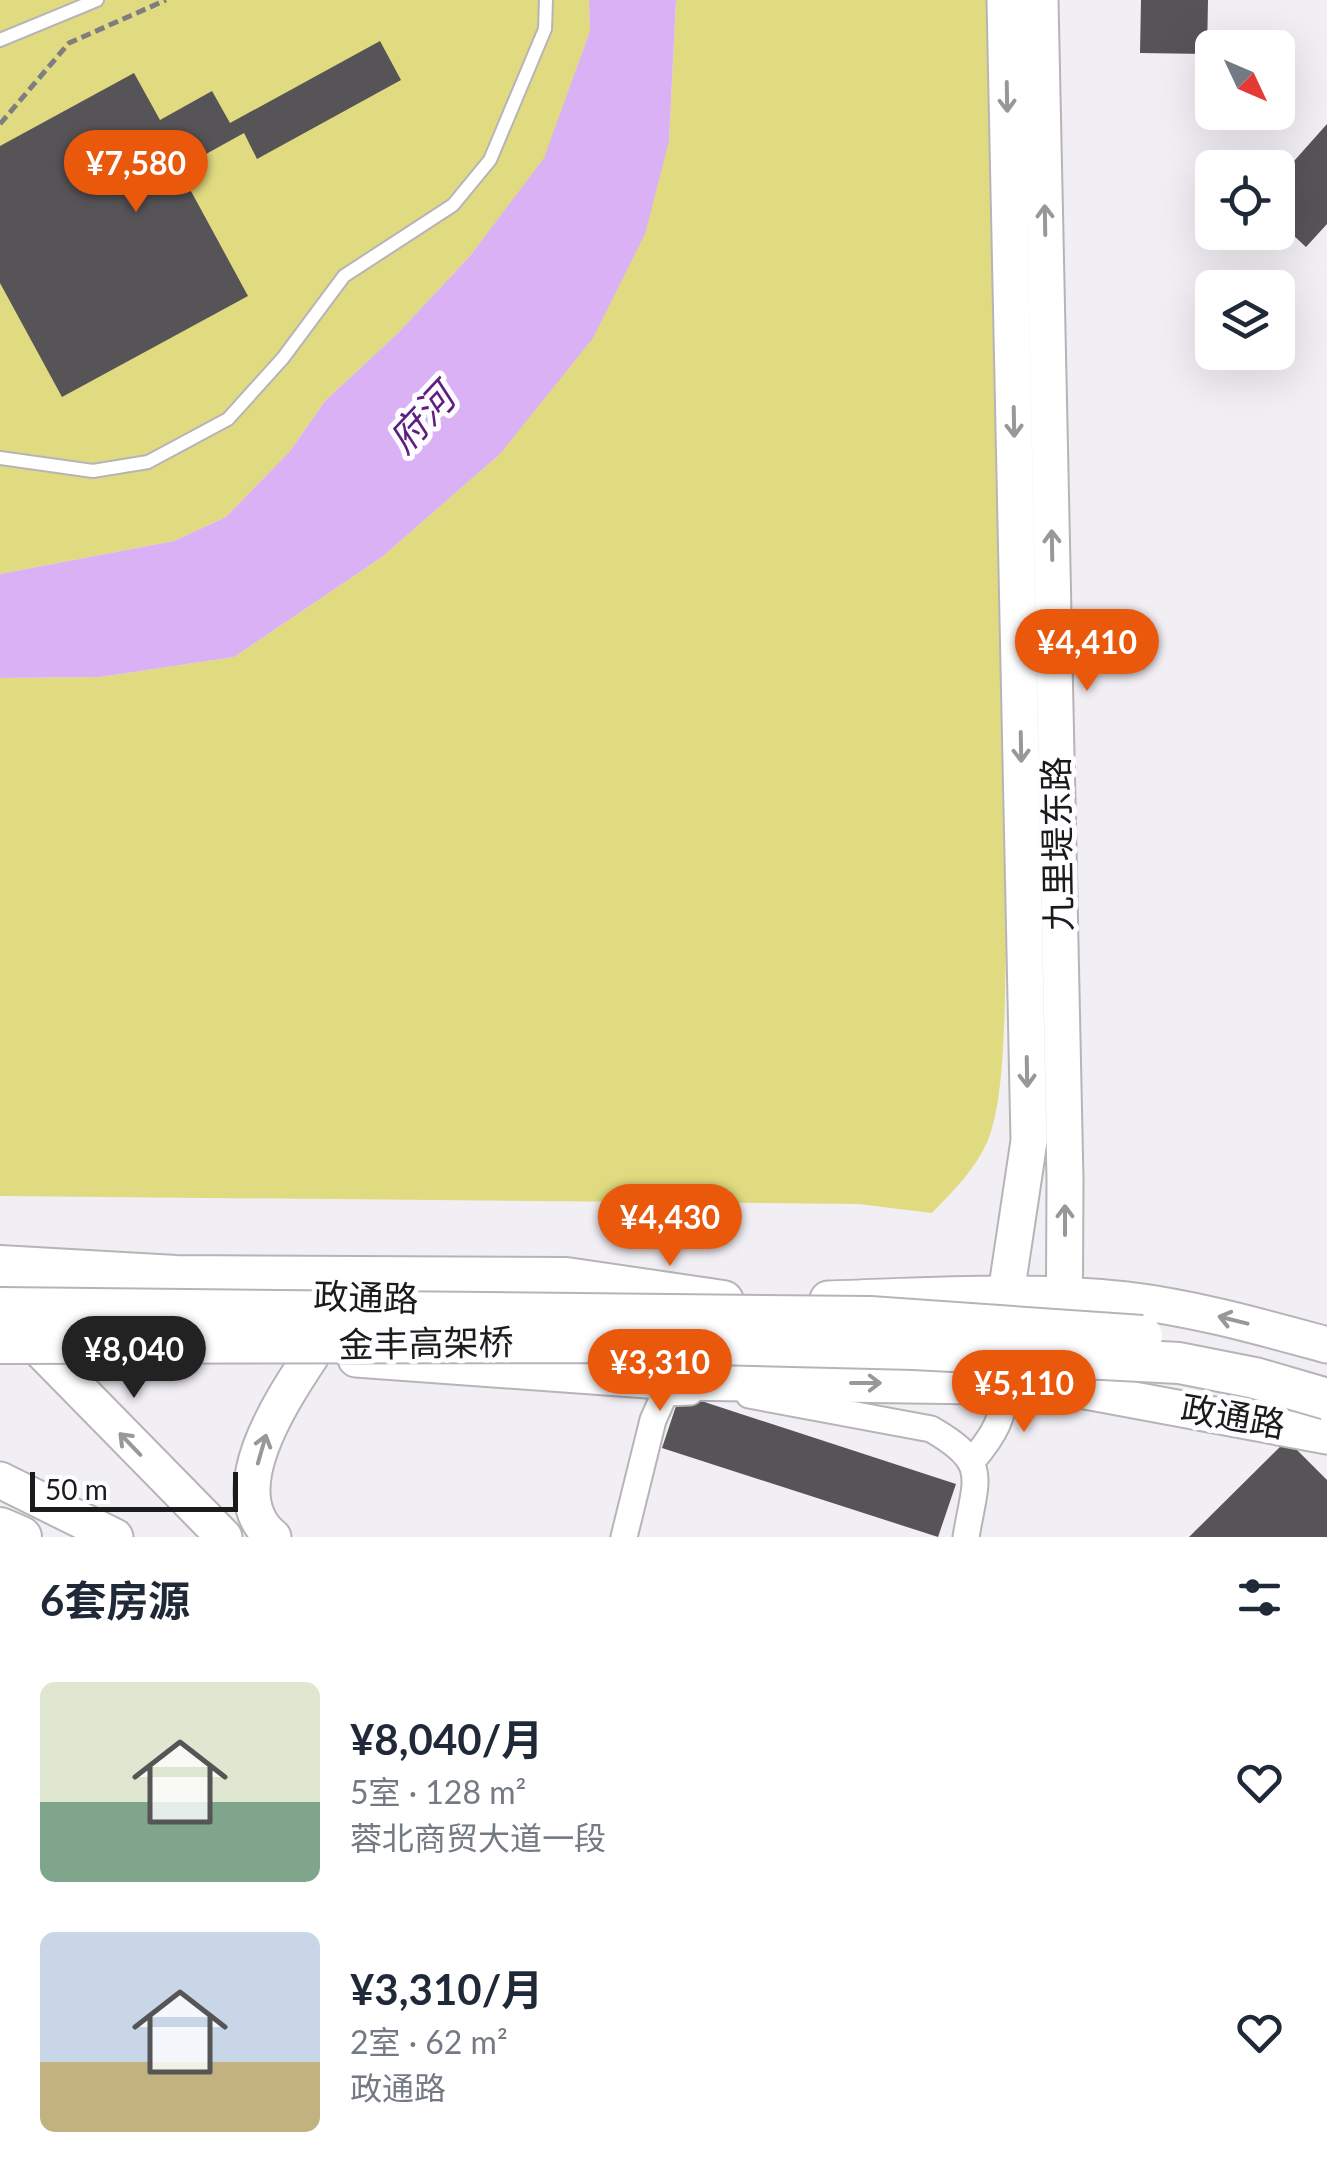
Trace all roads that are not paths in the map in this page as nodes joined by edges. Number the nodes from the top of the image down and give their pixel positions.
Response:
1 (97, 0) edge
2 (546, 0) edge
3 (1005, 0) edge
4 (1040, 0) edge
5 (0, 40) edge
6 (0, 458) edge
7 (0, 1266) edge
8 (0, 1290) edge
9 (1006, 1294) junction
10 (1065, 1296) junction
11 (722, 1301) junction
12 (0, 1308) edge
13 (0, 1344) edge
14 (1327, 1345) edge
15 (0, 1352) edge
16 (42, 1353) junction
17 (311, 1356) junction
18 (1327, 1371) edge
19 (1005, 1384) junction
20 (1064, 1387) junction
21 (1327, 1399) edge
22 (1327, 1436) edge
23 (973, 1460) junction
24 (0, 1480) edge
25 (0, 1528) edge
26 (21, 1537) edge
27 (116, 1537) edge
28 (224, 1537) edge
29 (273, 1537) edge
30 (624, 1537) edge
31 (966, 1537) edge

1 - 5 lane
2 - 6 lane
3 -> 9 main road
10 -> 4 main road, 九里堤东路
7 - 11 highway
8 - 11 main road, 政通路
9 - 10 main road, 政通路
9 - 11 main road, 政通路
9 - 19 main road
14 -> 10 main road, 政通路
10 - 20 main road, 九里堤东路
12 - 16 main road
12 - 18 highway, 金丰高架桥, bridge
13 - 21 highway, 金丰高架桥, bridge
15 - 16 main road, 政通路
16 - 17 main road, 政通路
28 -> 16 main road
17 -> 19 main road, 政通路
29 -> 17 main road
19 - 20 main road, 政通路
19 - 23 street
20 - 22 main road, 政通路
23 - 30 street
23 - 31 street
24 - 27 main road
25 - 26 highway

